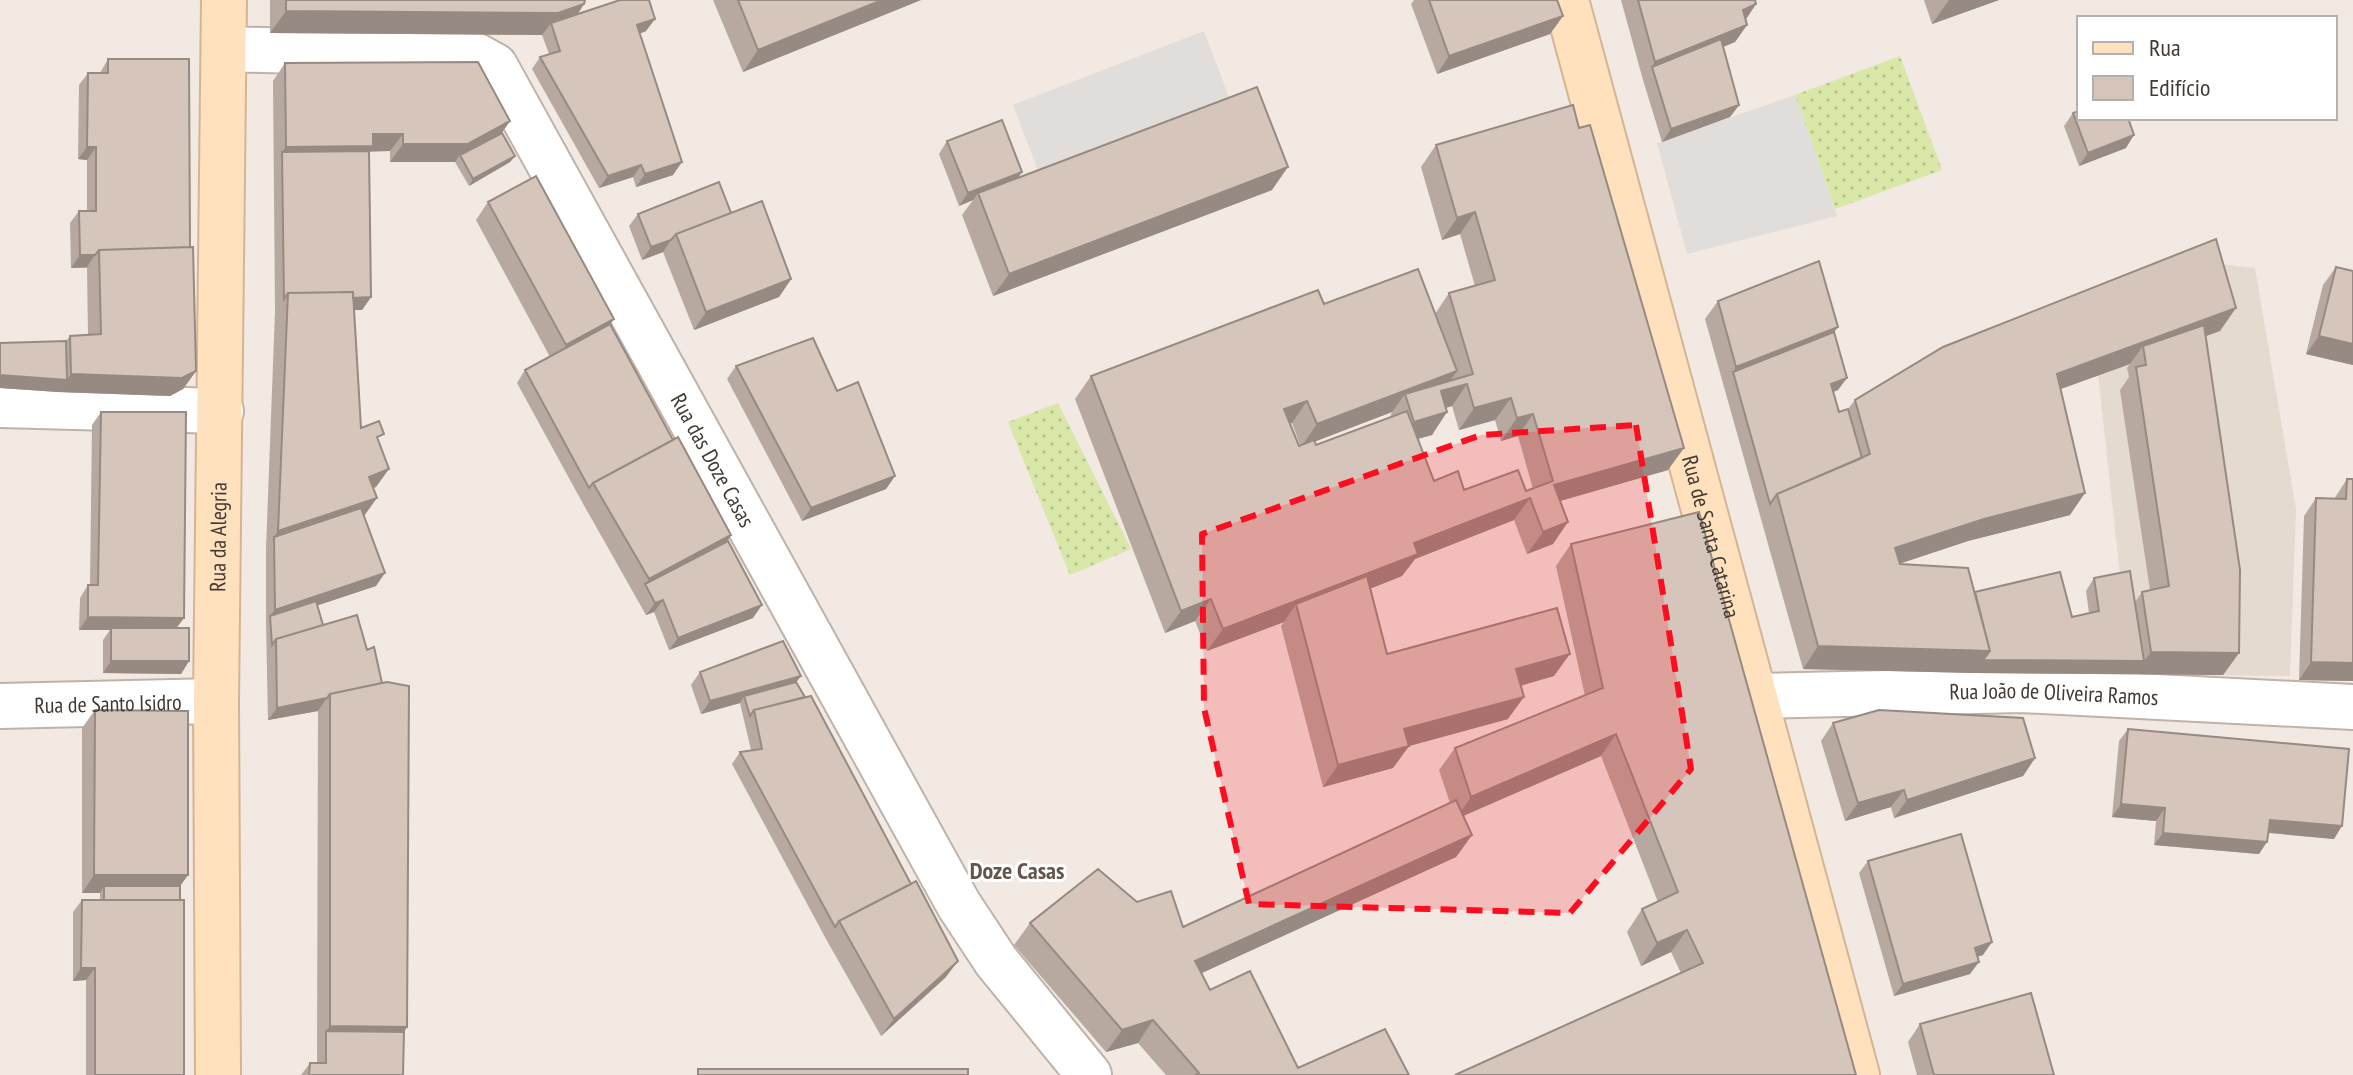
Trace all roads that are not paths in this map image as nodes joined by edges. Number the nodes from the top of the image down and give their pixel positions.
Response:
1 (224, 0) edge
2 (1566, 0) edge
3 (224, 49) junction
4 (0, 405) edge
5 (221, 411) junction
6 (1756, 696) junction
7 (216, 701) junction
8 (0, 706) edge
9 (2353, 707) edge
10 (218, 1075) edge
11 (1089, 1075) edge
12 (1857, 1075) edge

1 - 3 main road, Rua da Alegria
2 - 6 main road, Rua de Santa Catarina
3 - 5 main road, Rua da Alegria
3 - 11 street, Rua das Doze Casas
4 - 5 street
5 - 7 main road, Rua da Alegria
6 - 9 street, Rua João de Oliveira Ramos
6 - 12 main road, Rua de Santa Catarina
7 - 8 street, Rua de Santo Isidro
7 - 10 main road, Rua da Alegria

